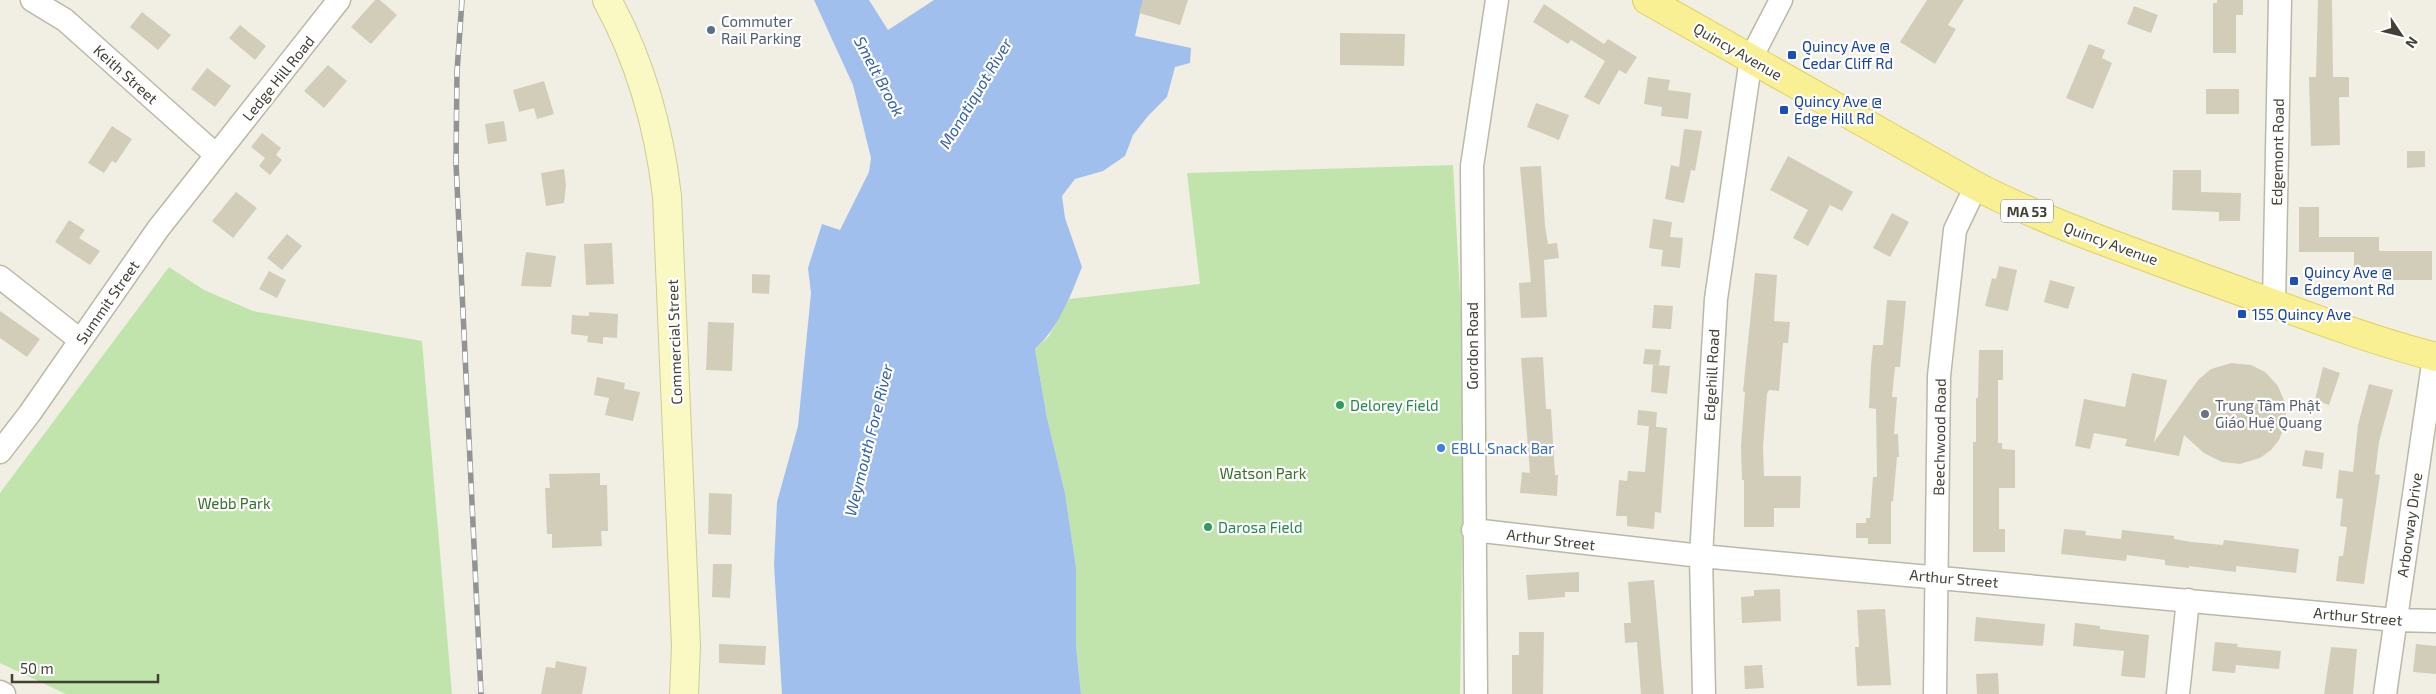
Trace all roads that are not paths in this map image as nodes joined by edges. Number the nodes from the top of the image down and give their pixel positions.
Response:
1 (32, 0) edge
2 (339, 0) edge
3 (608, 0) edge
4 (1497, 0) edge
5 (1647, 0) edge
6 (1781, 0) edge
7 (2280, 0) edge
8 (1750, 58) junction
9 (216, 155) junction
10 (1976, 186) junction
11 (0, 276) edge
12 (2274, 304) junction
13 (80, 340) junction
14 (2435, 357) edge
15 (0, 452) edge
16 (1473, 530) junction
17 (1701, 556) junction
18 (1936, 577) junction
19 (2188, 600) junction
20 (2396, 620) junction
21 (2436, 621) edge
22 (0, 692) edge
23 (4, 694) edge
24 (684, 694) edge
25 (1476, 694) edge
26 (1704, 694) edge
27 (1935, 694) edge
28 (2178, 694) edge
29 (2385, 694) edge

1 - 9 street, Keith Street
2 - 9 street, Ledge Hill Road
3 - 24 main road, Commercial Street
4 - 16 street, Gordon Road
5 - 8 main road, Quincy Avenue / MA 53
6 - 8 street
7 - 12 street, Edgemont Road
8 - 10 main road, Quincy Avenue / MA 53
8 - 17 street, Edgehill Road
9 - 13 street, Summit Street
10 - 12 main road, Quincy Avenue / MA 53
10 - 18 street, Beechwood Road
11 - 13 street
12 - 14 main road, Quincy Avenue / MA 53
13 - 15 street, Summit Street
14 - 20 street, Arborway Drive
16 - 17 street, Arthur Street
16 - 25 street, Gordon Road
17 - 18 street, Arthur Street
17 - 26 street, Edgehill Road
18 - 19 street, Arthur Street
18 - 27 street, Beechwood Road
19 - 20 street, Arthur Street
19 - 28 street
20 - 21 street, Arthur Street
20 - 29 street, Arborway Drive
22 - 23 street

